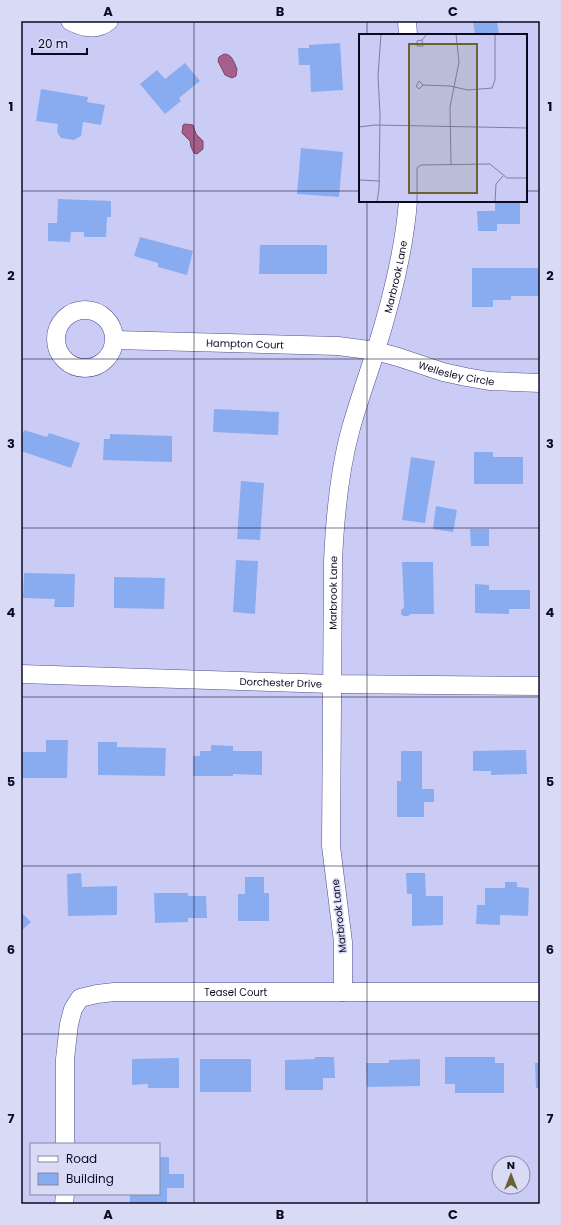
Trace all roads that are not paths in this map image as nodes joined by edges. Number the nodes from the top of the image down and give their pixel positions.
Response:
1 (70, 21) edge
2 (109, 21) edge
3 (406, 21) edge
4 (408, 34) edge
5 (408, 202) edge
6 (115, 340) dead end
7 (376, 351) junction
8 (540, 383) edge
9 (21, 674) edge
10 (332, 684) junction
11 (540, 686) edge
12 (343, 992) junction
13 (540, 992) edge
14 (65, 1143) edge

1 - 2 street
3 - 4 street
5 - 7 street, Marbrook Lane
6 - 7 street, Hampton Court
7 - 8 street, Wellesley Circle
7 - 10 street, Marbrook Lane
9 - 10 street, Dorchester Drive
10 - 11 street, Dorchester Drive
10 - 12 street, Marbrook Lane
12 - 13 street, Teasel Court
12 - 14 street, Teasel Court

